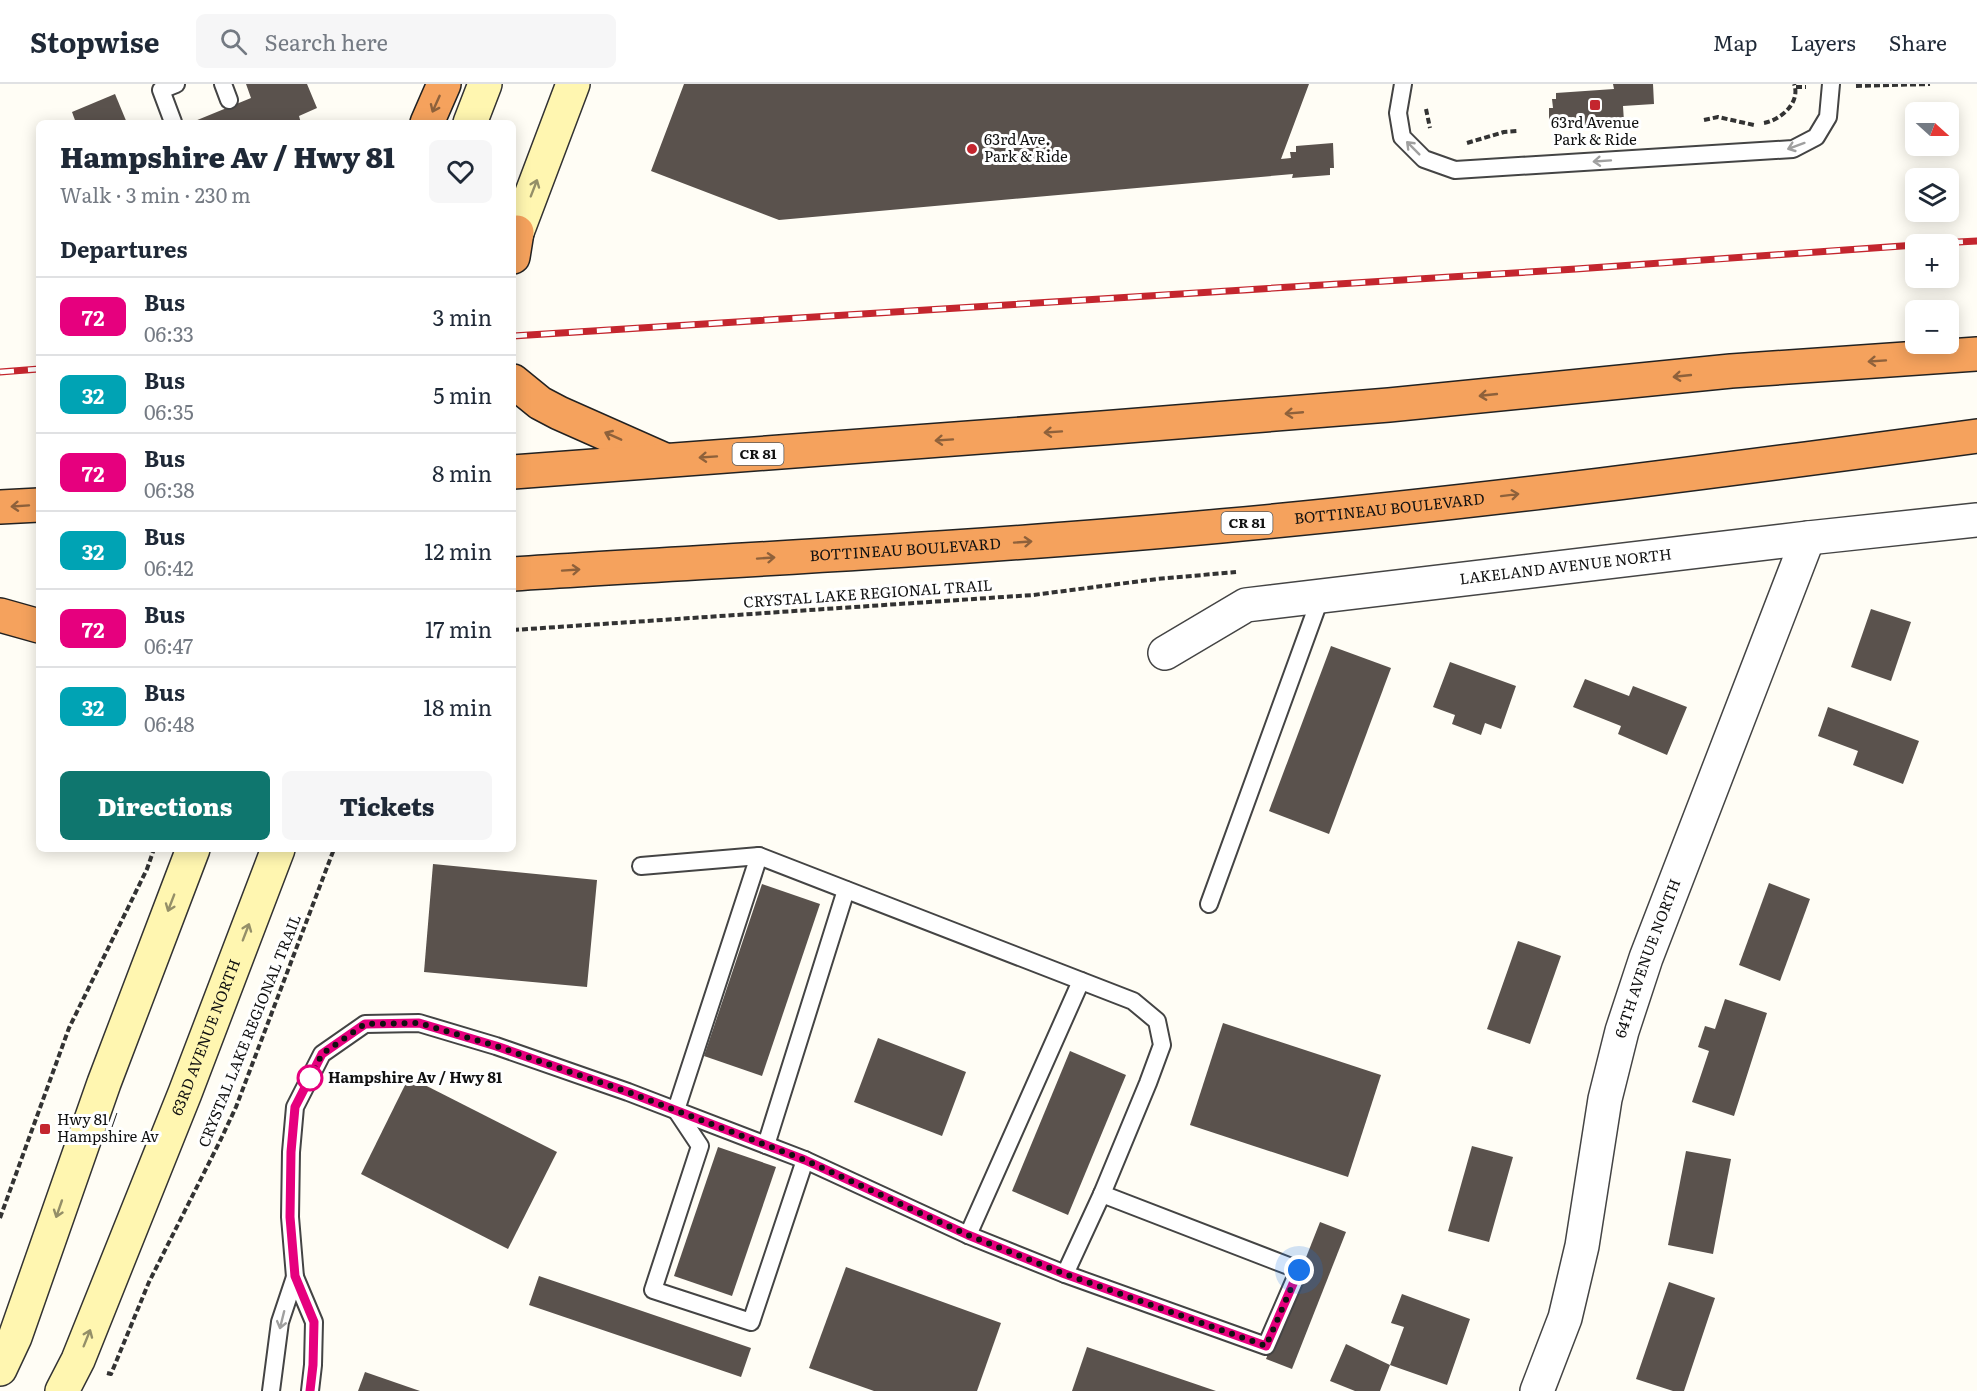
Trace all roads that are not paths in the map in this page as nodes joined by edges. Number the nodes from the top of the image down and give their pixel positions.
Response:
1 (176, 84) edge
2 (223, 84) edge
3 (444, 84) edge
4 (485, 84) edge
5 (573, 84) edge
6 (1403, 84) edge
7 (1832, 85) edge
8 (230, 100) dead end
9 (172, 120) edge
10 (428, 120) edge
11 (471, 120) edge
12 (516, 239) edge
13 (1977, 354) edge
14 (516, 383) edge
15 (1977, 436) edge
16 (666, 460) junction
17 (516, 472) edge
18 (36, 505) edge
19 (0, 507) edge
20 (1977, 520) edge
21 (1808, 538) junction
22 (516, 574) edge
23 (1321, 596) junction
24 (36, 609) edge
25 (0, 614) edge
26 (36, 625) edge
27 (1165, 652) dead end
28 (192, 852) edge
29 (277, 852) edge
30 (759, 856) junction
31 (641, 866) dead end
32 (846, 890) junction
33 (1209, 904) dead end
34 (1081, 981) junction
35 (676, 1110) junction
36 (765, 1145) junction
37 (805, 1160) junction
38 (1102, 1194) junction
39 (968, 1235) junction
40 (1065, 1274) junction
41 (295, 1276) junction
42 (0, 1369) edge
43 (62, 1391) edge
44 (271, 1391) edge
45 (310, 1391) edge
46 (1537, 1391) edge

1 - 9 lane
2 - 8 lane
3 -> 10 highway
4 - 11 street
12 -> 5 street
7 -> 6 lane
13 -> 16 highway, CR 81
16 -> 14 highway
22 -> 15 highway, BOTTINEAU BOULEVARD / CR 81
16 - 17 highway, CR 81
18 -> 19 highway
20 - 21 street, LAKELAND AVENUE NORTH
21 - 23 street, LAKELAND AVENUE NORTH
21 - 46 street, 64TH AVENUE NORTH
23 - 27 street, LAKELAND AVENUE NORTH
23 - 33 lane
24 - 25 highway
25 - 26 highway
28 -> 42 street
43 -> 29 street, 63RD AVENUE NORTH
30 - 31 lane
30 - 32 lane
30 - 35 lane
32 - 34 lane
32 - 36 lane
34 - 38 lane
34 - 39 lane
35 - 36 lane
35 - 37 lane
35 - 41 lane
36 - 37 lane
37 - 39 lane
38 - 40 lane
38 - 40 lane
39 - 40 lane
41 -> 44 lane
41 - 45 lane

